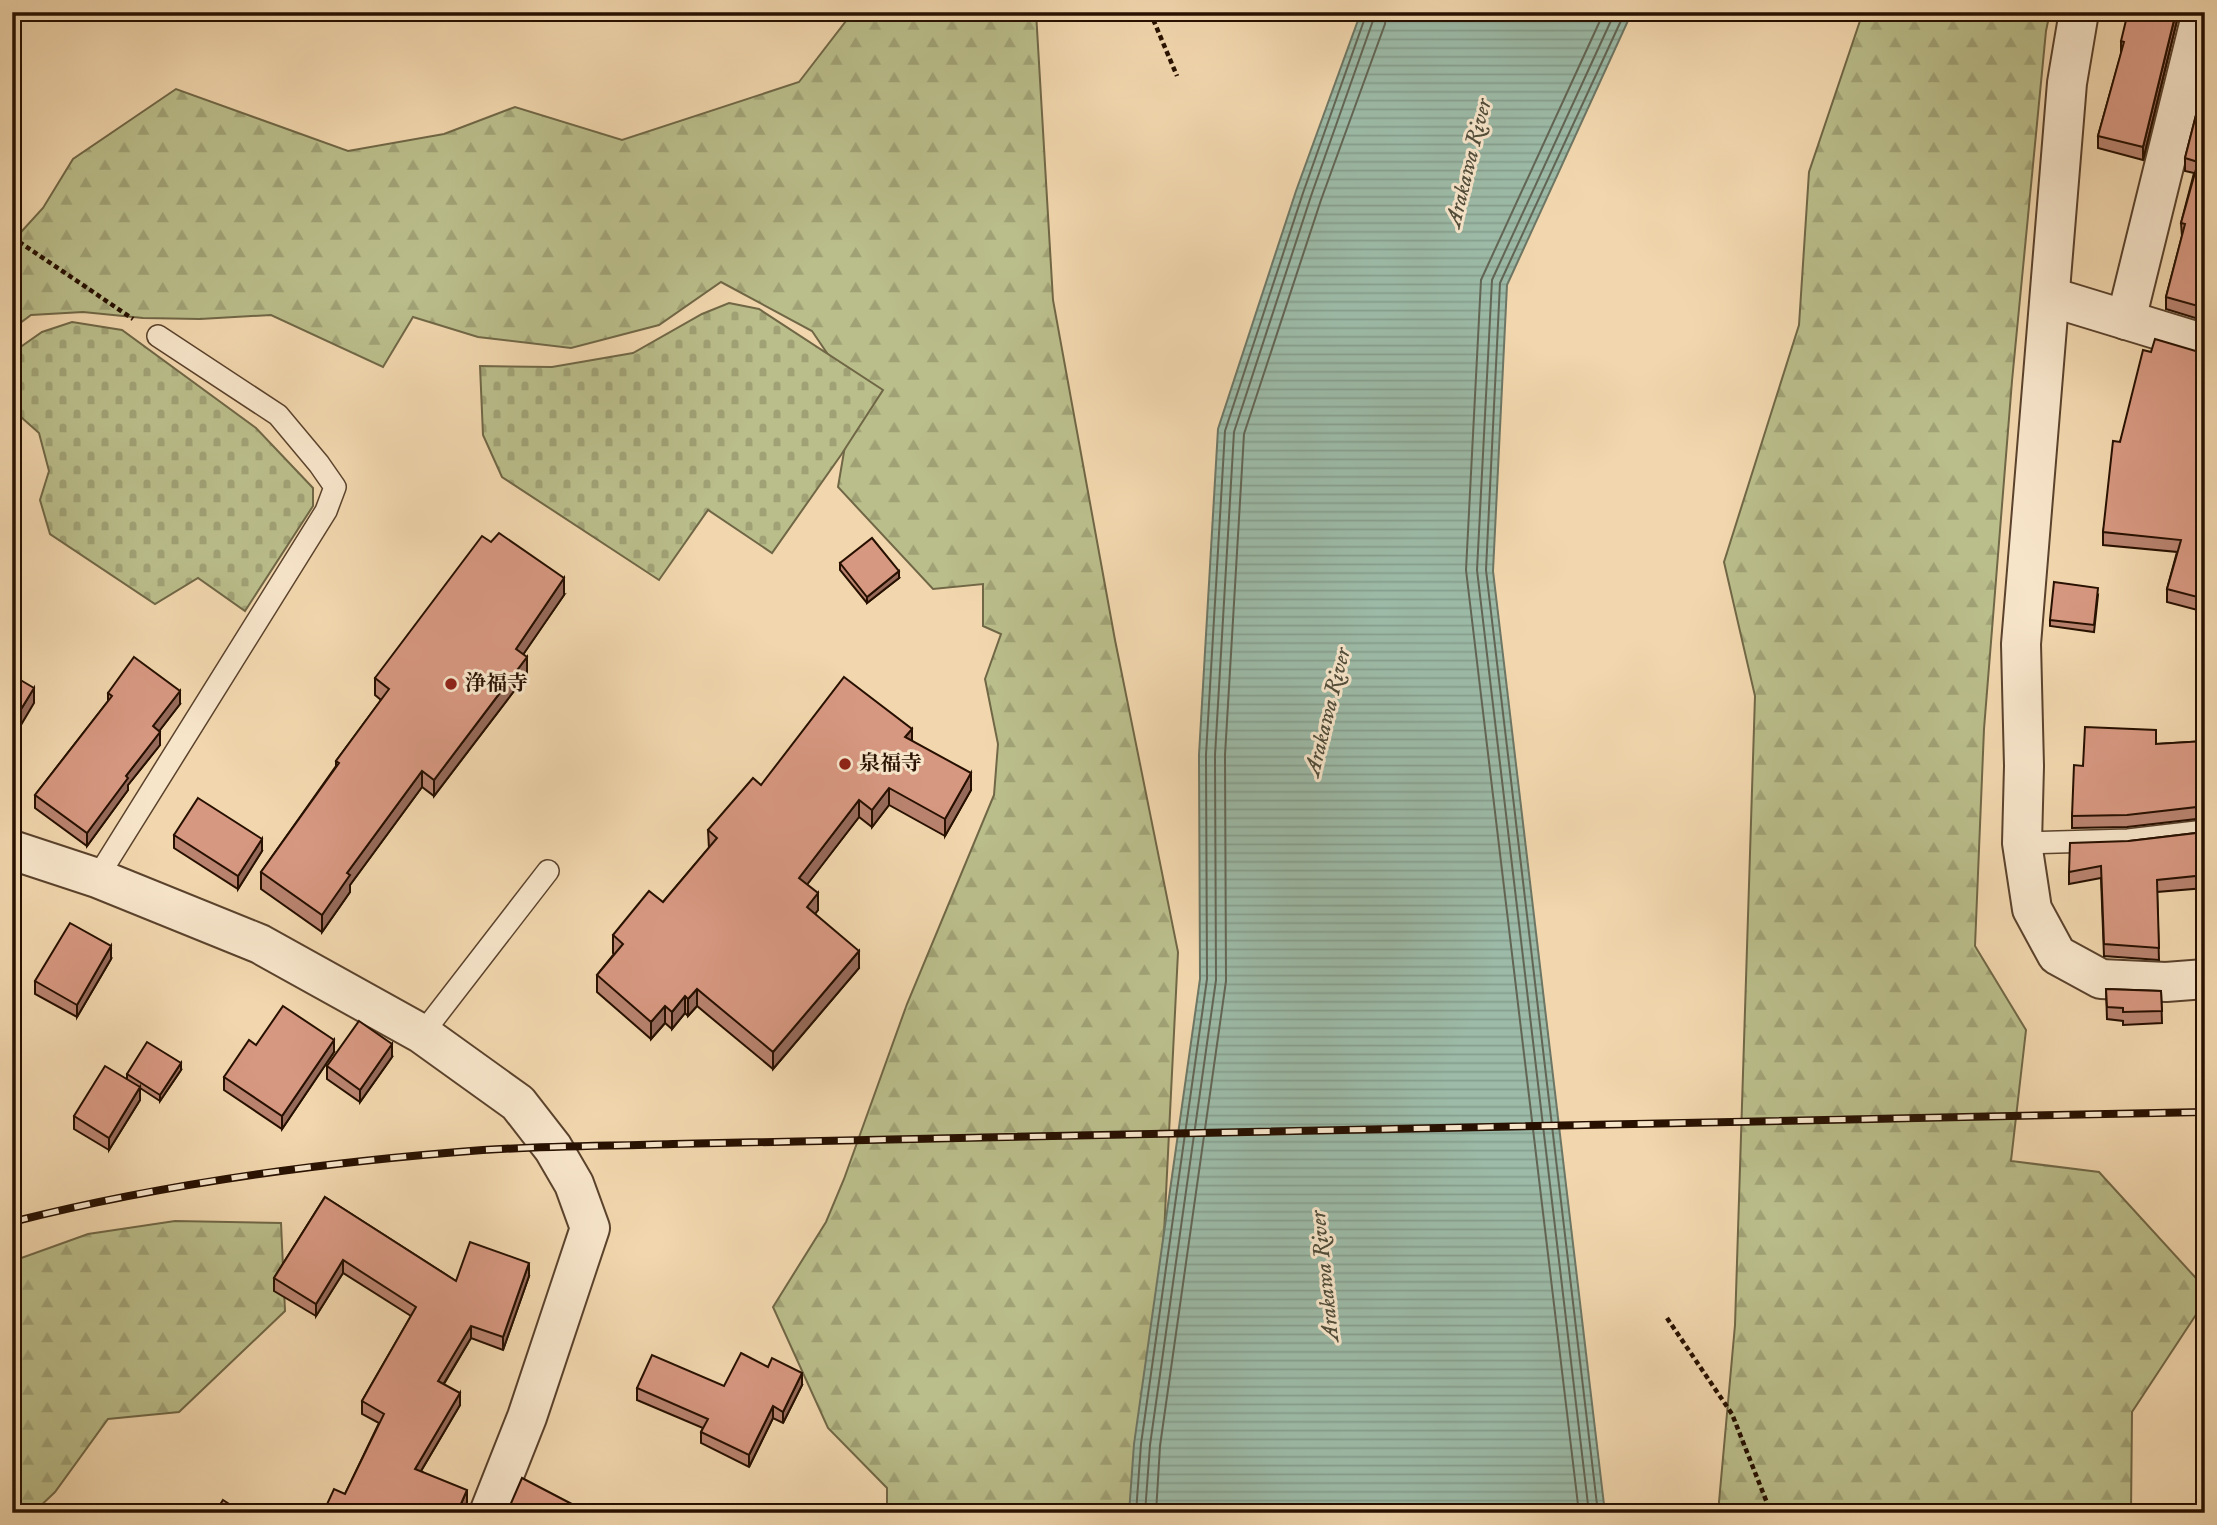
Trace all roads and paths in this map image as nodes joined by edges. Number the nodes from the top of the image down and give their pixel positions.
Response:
1 (1150, 12) edge
2 (2079, 12) edge
3 (2202, 12) edge
4 (1177, 76) dead end
5 (12, 237) edge
6 (2051, 297) junction
7 (2126, 320) junction
8 (158, 336) joint
9 (2205, 344) edge
10 (2205, 831) edge
11 (2022, 843) junction
12 (12, 850) edge
13 (548, 871) dead end
14 (97, 878) junction
15 (2205, 979) edge
16 (422, 1034) junction
17 (1668, 1318) dead end
18 (489, 1513) edge
19 (1771, 1513) edge

1 - 4 path
2 - 6 street
3 - 7 street
5 - 8 path
6 - 7 street
6 - 11 street
7 - 9 street
8 - 14 lane
10 - 11 lane
11 - 15 street
12 - 14 street
13 - 16 lane
14 - 16 street
16 - 18 street
17 - 19 path

